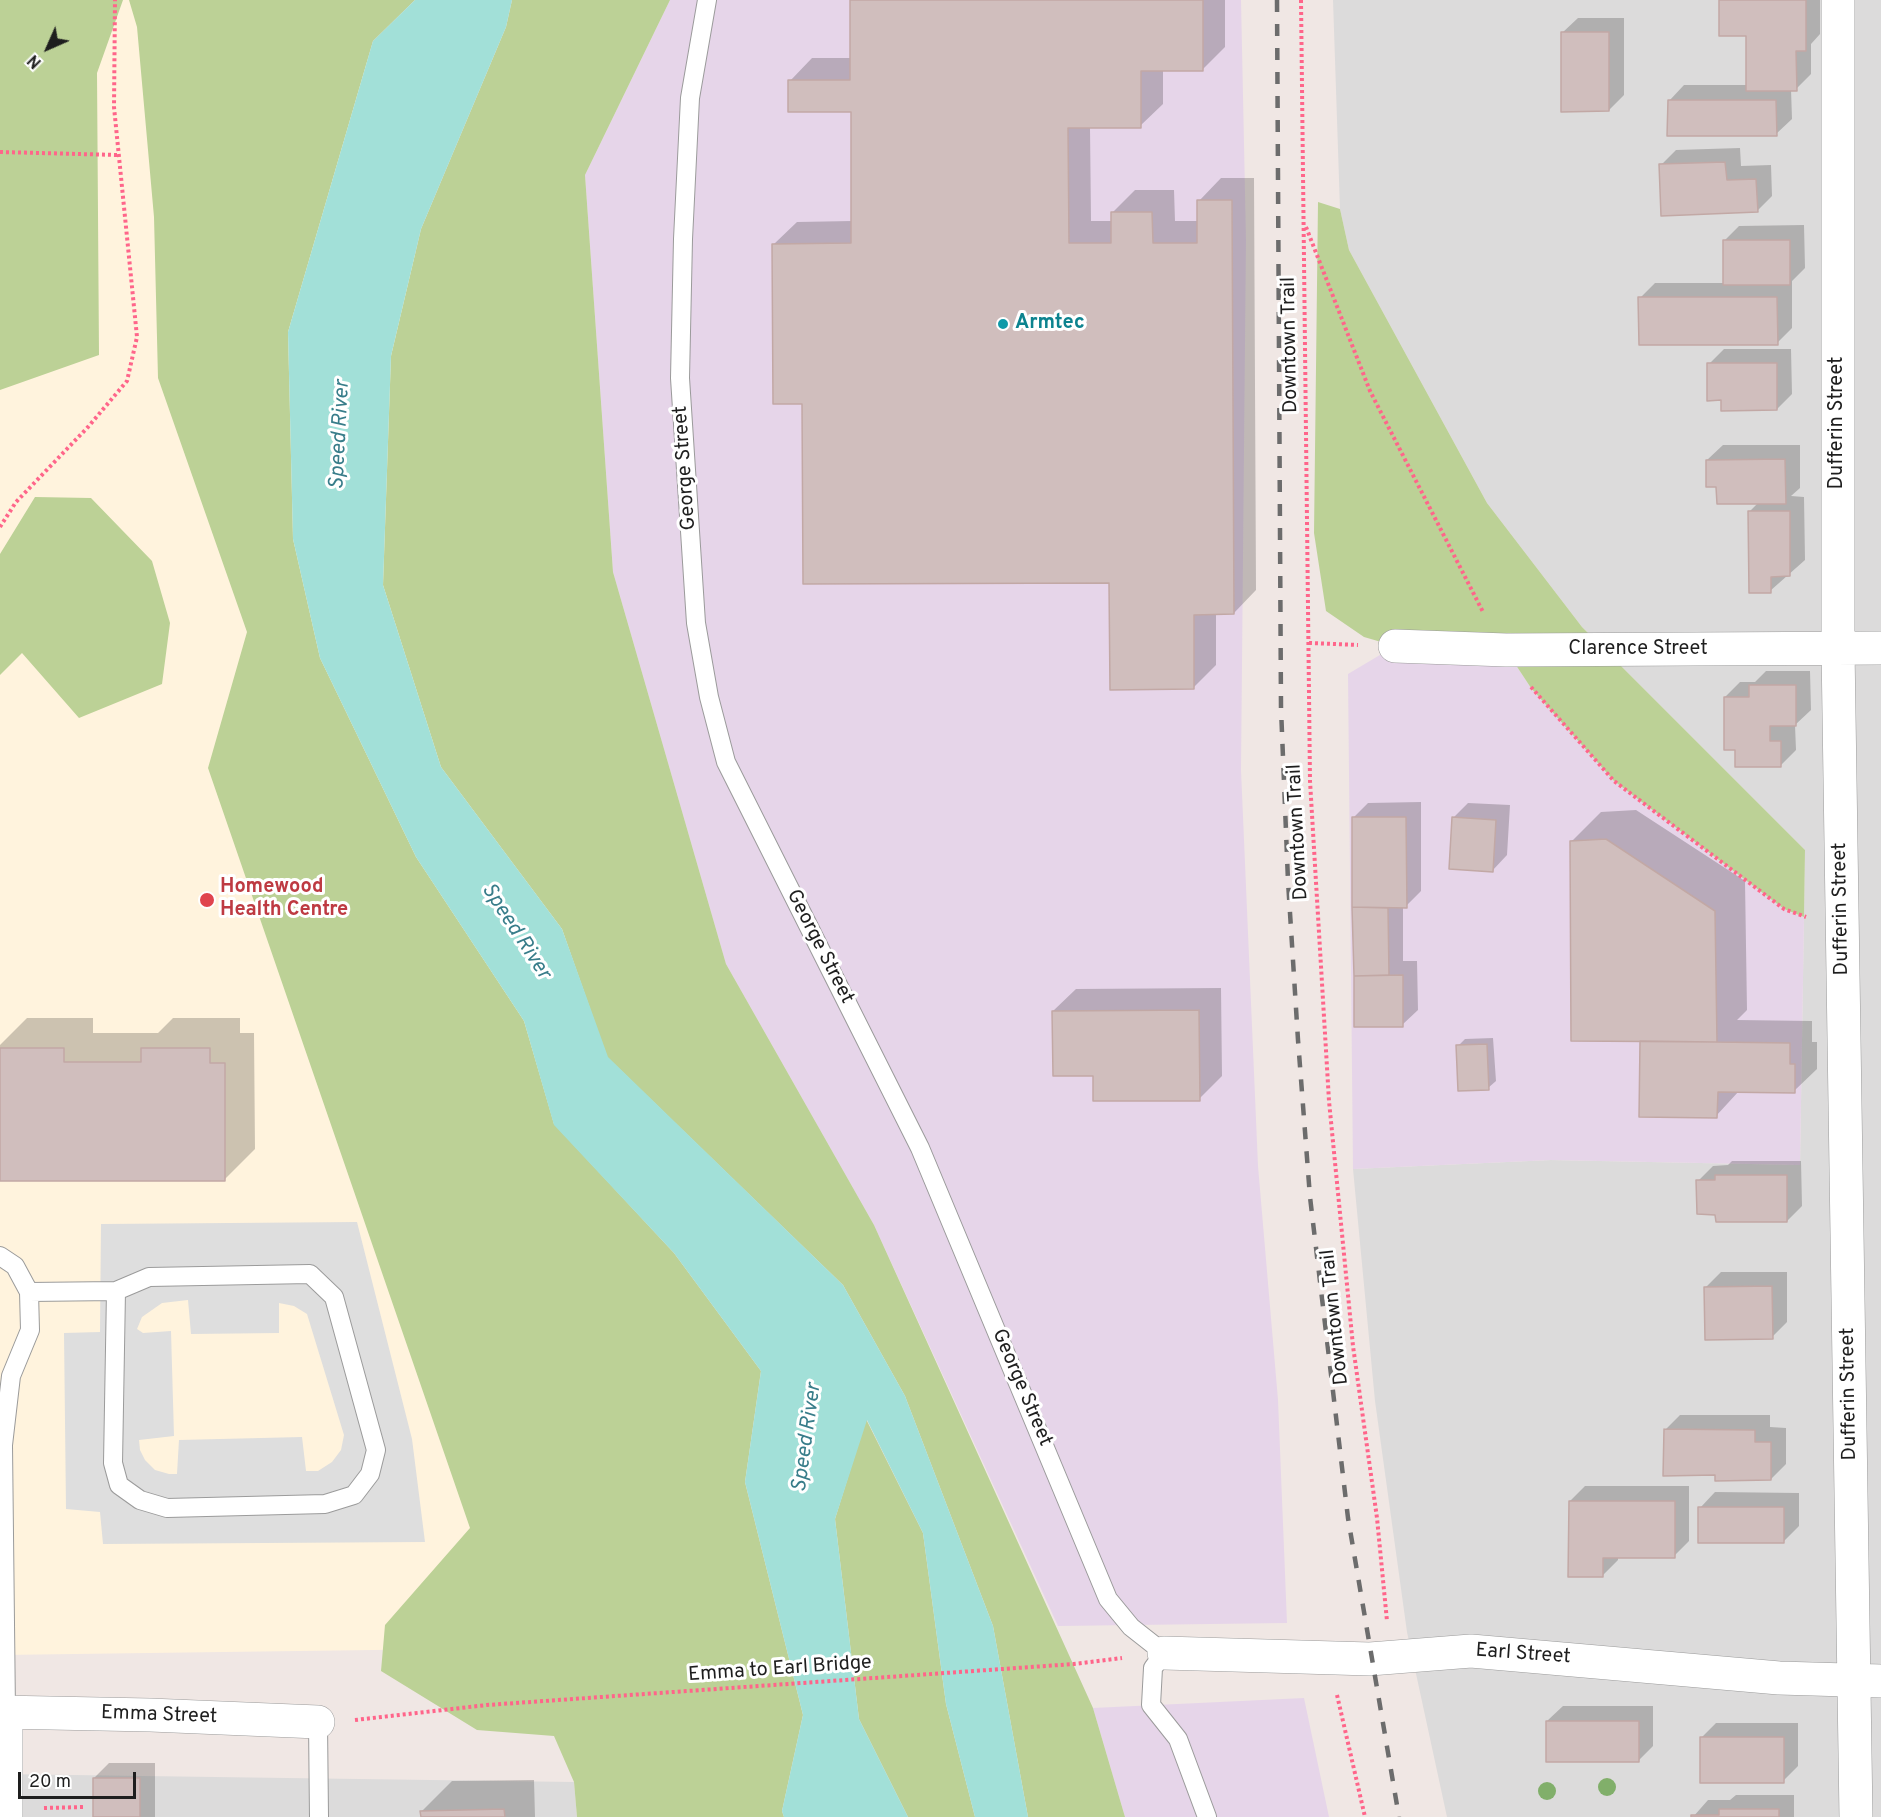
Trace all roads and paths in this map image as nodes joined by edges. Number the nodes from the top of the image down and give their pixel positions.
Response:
1 (115, 0) edge
2 (707, 0) edge
3 (1301, 0) edge
4 (1838, 0) edge
5 (0, 152) edge
6 (118, 155) junction
7 (0, 527) edge
8 (1309, 643) junction
9 (1395, 646) joint
10 (1881, 648) edge
11 (1838, 649) junction
12 (0, 1256) edge
13 (29, 1292) junction
14 (116, 1292) junction
15 (2, 1443) edge
16 (1164, 1653) junction
17 (1329, 1658) junction
18 (1391, 1658) junction
19 (1074, 1665) dead end
20 (1868, 1681) edge
21 (3, 1712) edge
22 (318, 1722) junction
23 (85, 1807) dead end
24 (44, 1808) dead end
25 (6, 1817) edge
26 (319, 1817) edge
27 (1207, 1817) edge
28 (1365, 1817) edge
29 (1856, 1817) edge

1 - 6 path
2 - 16 lane, George Street
3 - 8 path, Downtown Trail
4 - 11 street, Dufferin Street
5 - 6 path
6 - 7 path
8 - 9 path
8 - 18 path, Downtown Trail
9 - 11 street, Clarence Street
10 - 11 street, Clarence Street
11 - 20 street, Dufferin Street
12 - 13 lane
13 - 14 lane
13 - 15 lane
14 - 14 lane
15 - 21 lane
16 - 17 street, Earl Street
16 - 27 lane
17 - 18 street, Earl Street
17 - 28 path
18 - 20 street, Earl Street
19 - 22 path, Emma to Earl Bridge
20 - 29 street, Dufferin Street
21 - 22 street, Emma Street
21 - 25 street
22 - 26 lane
23 - 24 path

